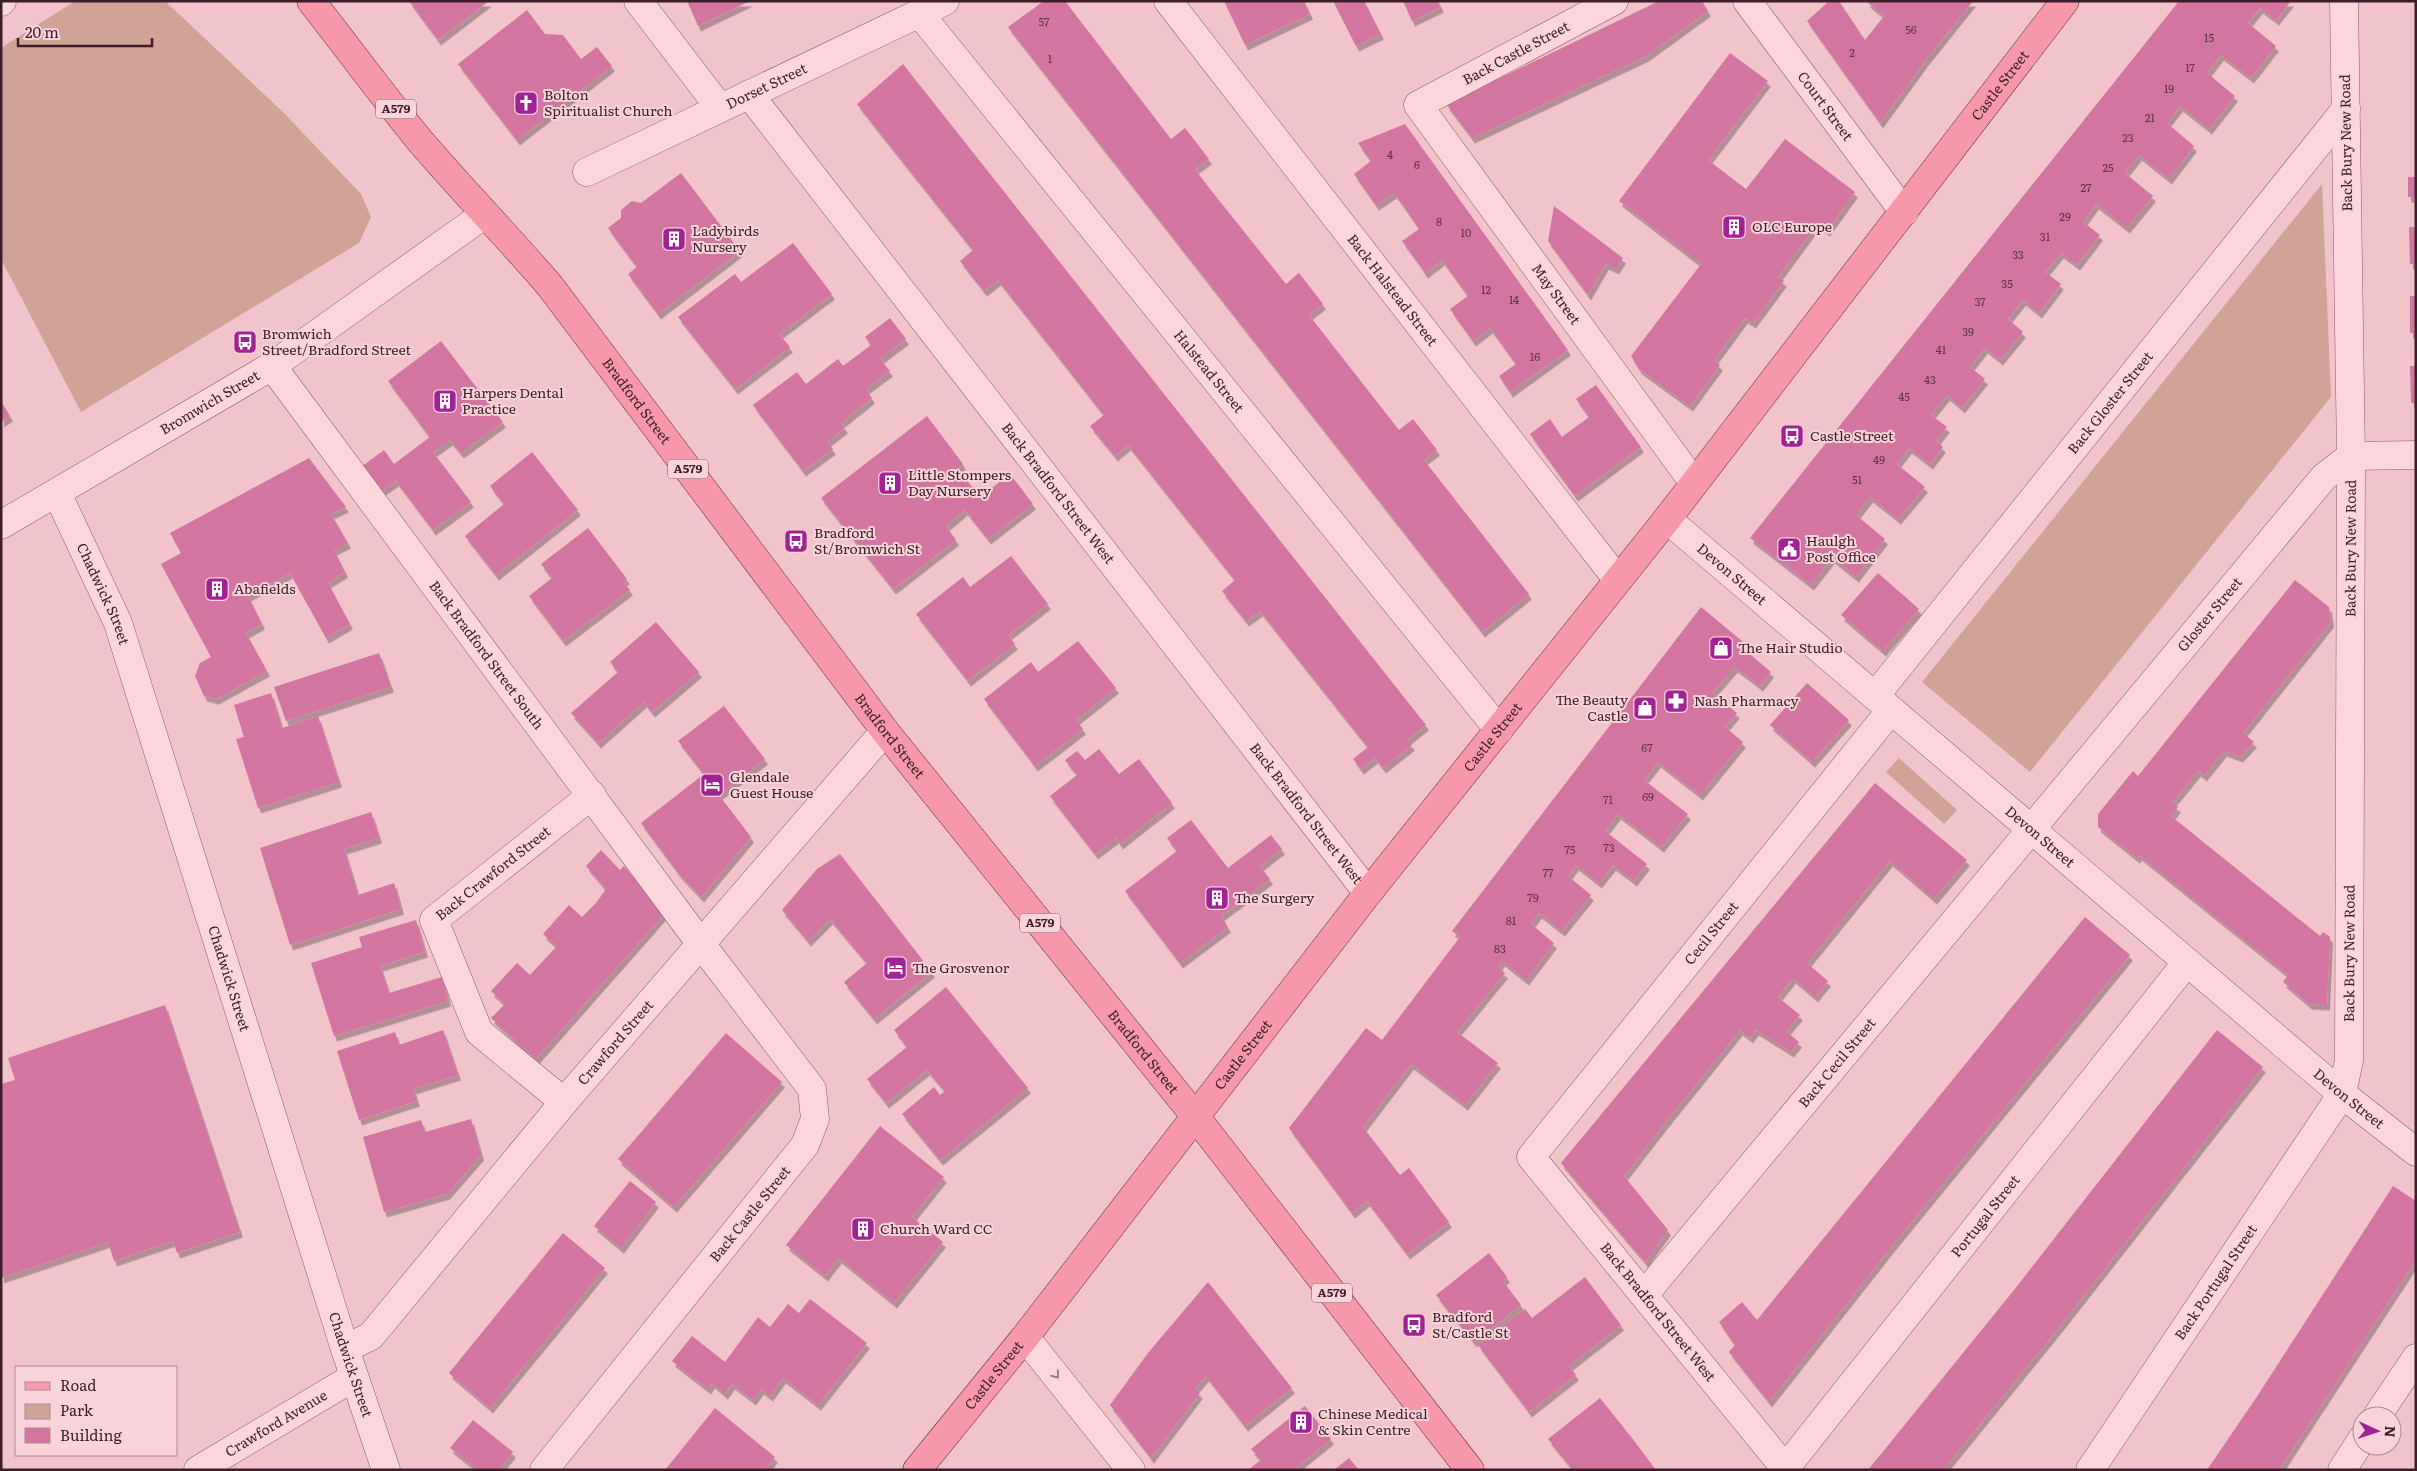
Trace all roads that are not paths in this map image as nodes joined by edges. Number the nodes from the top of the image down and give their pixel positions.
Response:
1 (311, 1) edge
2 (638, 1) edge
3 (945, 1) edge
4 (1168, 1) edge
5 (1614, 1) edge
6 (1747, 1) edge
7 (2065, 1) edge
8 (2344, 1) edge
9 (919, 13) junction
10 (750, 94) junction
11 (1418, 105) joint
12 (720, 108) junction
13 (2346, 108) junction
14 (587, 172) dead end
15 (1904, 212) junction
16 (485, 214) junction
17 (272, 366) junction
18 (2351, 456) junction
19 (2416, 456) edge
20 (1694, 483) junction
21 (58, 493) junction
22 (1666, 519) junction
23 (1, 525) edge
24 (1617, 579) junction
25 (1883, 703) junction
26 (1499, 730) junction
27 (885, 731) junction
28 (592, 796) junction
29 (2032, 829) junction
30 (1368, 893) junction
31 (701, 944) junction
32 (2187, 962) junction
33 (2342, 1094) junction
34 (564, 1102) junction
35 (1195, 1116) junction
36 (2416, 1152) edge
37 (1531, 1156) joint
38 (1644, 1295) junction
39 (1026, 1337) junction
40 (345, 1349) junction
41 (2416, 1358) edge
42 (354, 1377) junction
43 (2385, 1406) edge
44 (2352, 1454) edge
45 (1784, 1469) edge
46 (198, 1470) edge
47 (386, 1470) edge
48 (544, 1470) edge
49 (916, 1470) edge
50 (1131, 1470) edge
51 (1470, 1470) edge
52 (2090, 1470) edge
53 (2342, 1470) edge

1 - 16 main road, Bradford Street / A579
2 - 12 street
3 - 9 street, Dorset Street
4 - 24 street, Back Halstead Street
5 - 11 street, Back Castle Street
6 - 15 street, Court Street
7 - 15 main road, Castle Street
8 - 13 street, Back Bury New Road
9 - 10 street, Dorset Street
9 - 26 street, Halstead Street
10 - 12 street, Dorset Street
10 - 30 street, Back Bradford Street West
11 - 20 street, May Street
12 - 14 street, Dorset Street
13 - 18 street, Back Bury New Road
13 - 25 street, Back Gloster Street
15 - 20 main road, Castle Street
16 - 17 street, Bromwich Street
16 - 27 main road, Bradford Street / A579
17 - 21 street, Bromwich Street
17 - 28 street, Back Bradford Street South
18 - 19 street
18 - 29 street, Gloster Street
18 - 33 street, Back Bury New Road
20 - 22 main road, Castle Street
21 - 23 street, Bromwich Street
21 - 40 street, Chadwick Street
22 - 24 main road, Castle Street
22 - 25 street, Devon Street
24 - 26 main road, Castle Street
25 - 29 street, Devon Street
25 - 37 street, Cecil Street
26 - 30 main road, Castle Street
27 - 31 street, Crawford Street
27 - 35 main road, Bradford Street / A579
28 - 31 street, Back Bradford Street South
28 - 34 street, Back Crawford Street
29 - 32 street, Devon Street
29 - 38 street, Back Cecil Street
30 - 35 main road, Castle Street
31 - 34 street, Crawford Street
31 - 48 street, Back Castle Street
32 - 33 street, Devon Street
32 - 45 street, Portugal Street
33 - 36 street, Devon Street
33 - 52 street, Back Portugal Street
34 - 40 street, Crawford Street
35 - 39 main road, Castle Street
35 - 51 main road, Bradford Street / A579
37 - 38 street, Back Bradford Street West
38 - 45 street, Back Bradford Street West
39 - 49 main road, Castle Street
39 -> 50 street
40 - 42 street, Chadwick Street
41 - 43 street
42 - 46 street, Crawford Avenue
42 - 47 street, Chadwick Street
44 - 53 street

